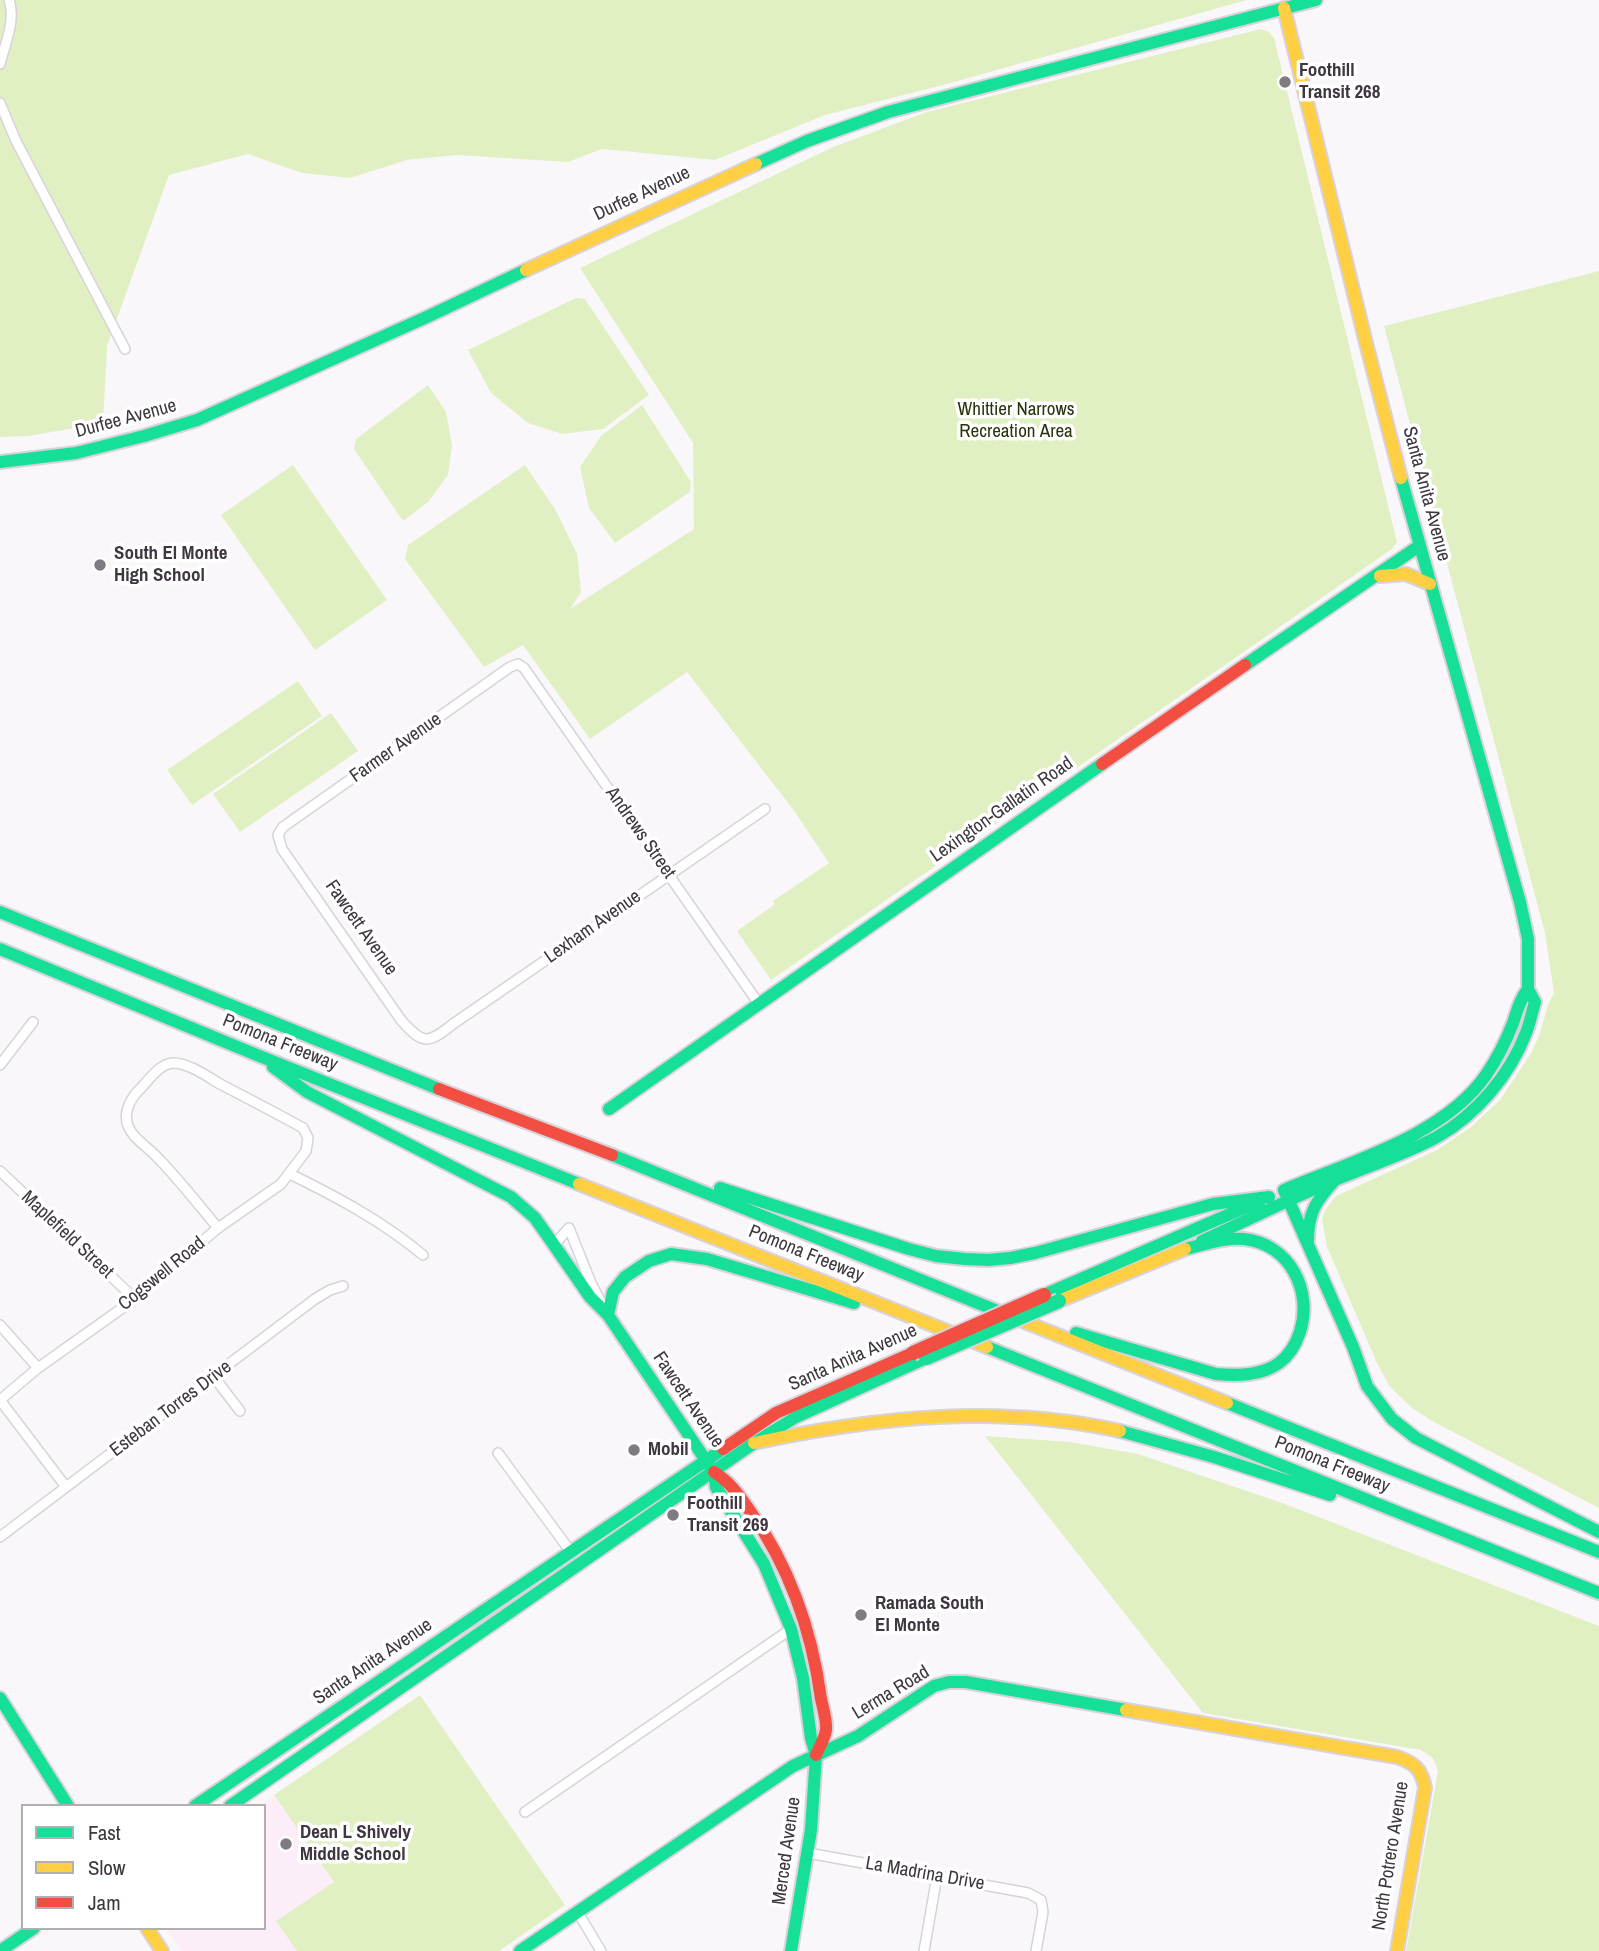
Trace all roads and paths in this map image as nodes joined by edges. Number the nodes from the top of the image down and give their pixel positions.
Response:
1 (9, 0) edge
2 (1316, 0) edge
3 (1284, 8) junction
4 (0, 64) edge
5 (0, 103) edge
6 (125, 349) dead end
7 (0, 462) edge
8 (1419, 546) junction
9 (1373, 577) junction
10 (1430, 584) junction
11 (518, 664) joint
12 (765, 809) dead end
13 (278, 835) joint
14 (669, 874) junction
15 (0, 912) edge
16 (0, 949) edge
17 (1528, 989) junction
18 (759, 1004) junction
19 (33, 1022) dead end
20 (421, 1037) joint
21 (257, 1055) junction
22 (0, 1065) edge
23 (609, 1109) dead end
24 (573, 1139) junction
25 (0, 1171) edge
26 (290, 1174) junction
27 (1335, 1180) junction
28 (1286, 1195) junction
29 (1269, 1196) junction
30 (218, 1228) junction
31 (554, 1245) junction
32 (1309, 1247) junction
33 (1185, 1249) junction
34 (423, 1255) dead end
35 (344, 1286) dead end
36 (135, 1298) junction
37 (986, 1306) junction
38 (608, 1315) junction
39 (0, 1325) edge
40 (951, 1332) junction
41 (920, 1356) junction
42 (38, 1368) junction
43 (214, 1377) junction
44 (0, 1400) edge
45 (240, 1411) dead end
46 (754, 1443) junction
47 (498, 1453) dead end
48 (710, 1466) junction
49 (66, 1487) junction
50 (738, 1507) junction
51 (1599, 1531) edge
52 (0, 1537) edge
53 (1474, 1542) junction
54 (571, 1552) junction
55 (1599, 1552) edge
56 (1599, 1593) edge
57 (791, 1629) junction
58 (446, 1636) junction
59 (454, 1650) junction
60 (0, 1698) edge
61 (817, 1755) junction
62 (1419, 1768) joint
63 (67, 1804) edge
64 (198, 1804) edge
65 (233, 1804) edge
66 (525, 1812) dead end
67 (808, 1853) junction
68 (937, 1877) junction
69 (577, 1911) junction
70 (31, 1930) edge
71 (148, 1930) edge
72 (0, 1951) edge
73 (162, 1951) edge
74 (520, 1951) edge
75 (601, 1951) edge
76 (791, 1951) edge
77 (924, 1951) edge
78 (1037, 1951) edge
79 (1397, 1951) edge

1 - 4 street
2 - 3 main road, Durfee Avenue
3 - 7 main road, Durfee Avenue
3 - 8 main road, Santa Anita Avenue
5 - 6 street
8 - 9 main road, Lexington-Gallatin Road
8 - 10 main road, Santa Anita Avenue
9 - 10 main road
9 - 18 main road, Lexington-Gallatin Road
10 - 17 main road, Santa Anita Avenue
11 - 13 street, Farmer Avenue
11 - 14 street, Andrews Street
12 - 14 street, Lexham Avenue
13 - 20 street, Fawcett Avenue
14 - 18 street, Andrews Street
14 - 20 street, Lexham Avenue
15 - 24 main road, Pomona Freeway
16 - 21 main road, Pomona Freeway
17 - 27 main road, Santa Anita Avenue
17 - 28 main road, Santa Anita Avenue
18 - 23 main road, Lexington-Gallatin Road
19 - 22 street
21 - 31 main road
21 - 40 main road, Pomona Freeway
24 - 29 main road
24 - 37 main road, Pomona Freeway
25 - 36 street, Maplefield Street
26 - 30 street, Cogswell Road
26 - 30 street, Cogswell Road
26 - 34 street
27 - 28 main road, Santa Anita Avenue
27 - 32 main road
28 - 29 main road, Santa Anita Avenue
28 - 32 main road
28 - 33 main road, Santa Anita Avenue
29 - 41 main road, Santa Anita Avenue, bridge
30 - 36 street, Cogswell Road
31 - 38 main road, Fawcett Avenue
31 - 38 street, Fawcett Avenue
32 - 51 main road
33 - 37 main road
33 - 41 main road, Santa Anita Avenue, bridge
35 - 43 street, Esteban Torres Drive
36 - 42 street, Cogswell Road
37 - 55 main road, Pomona Freeway
38 - 40 main road
38 - 48 main road, Fawcett Avenue
39 - 42 street
40 - 53 main road, Pomona Freeway
41 - 46 main road, Santa Anita Avenue
41 - 48 main road, Santa Anita Avenue
42 - 44 street, Cogswell Road
43 - 45 street
43 - 49 street, Esteban Torres Drive
44 - 49 street
46 - 48 main road, Santa Anita Avenue
46 - 53 main road
47 - 54 street
48 - 50 main road, Merced Avenue
48 - 54 main road, Santa Anita Avenue
48 - 59 main road, Santa Anita Avenue
49 - 52 street, Esteban Torres Drive
50 - 57 main road, Merced Avenue
50 - 61 main road, Merced Avenue
53 - 56 main road, Pomona Freeway
54 - 58 main road, Santa Anita Avenue
57 - 61 main road, Merced Avenue
57 - 66 street
58 - 59 main road
58 - 64 main road, Santa Anita Avenue
59 - 65 main road, Santa Anita Avenue
60 - 63 main road
61 - 62 main road, Lerma Road
61 - 67 main road, Merced Avenue
61 - 69 main road, Lerma Road
62 - 79 main road, North Potrero Avenue
67 - 68 street, La Madrina Drive
67 - 76 main road, Merced Avenue
68 - 77 street
68 - 78 street, La Madrina Drive
69 - 74 main road, Lerma Road
69 - 75 street
70 - 72 main road
71 - 73 main road

